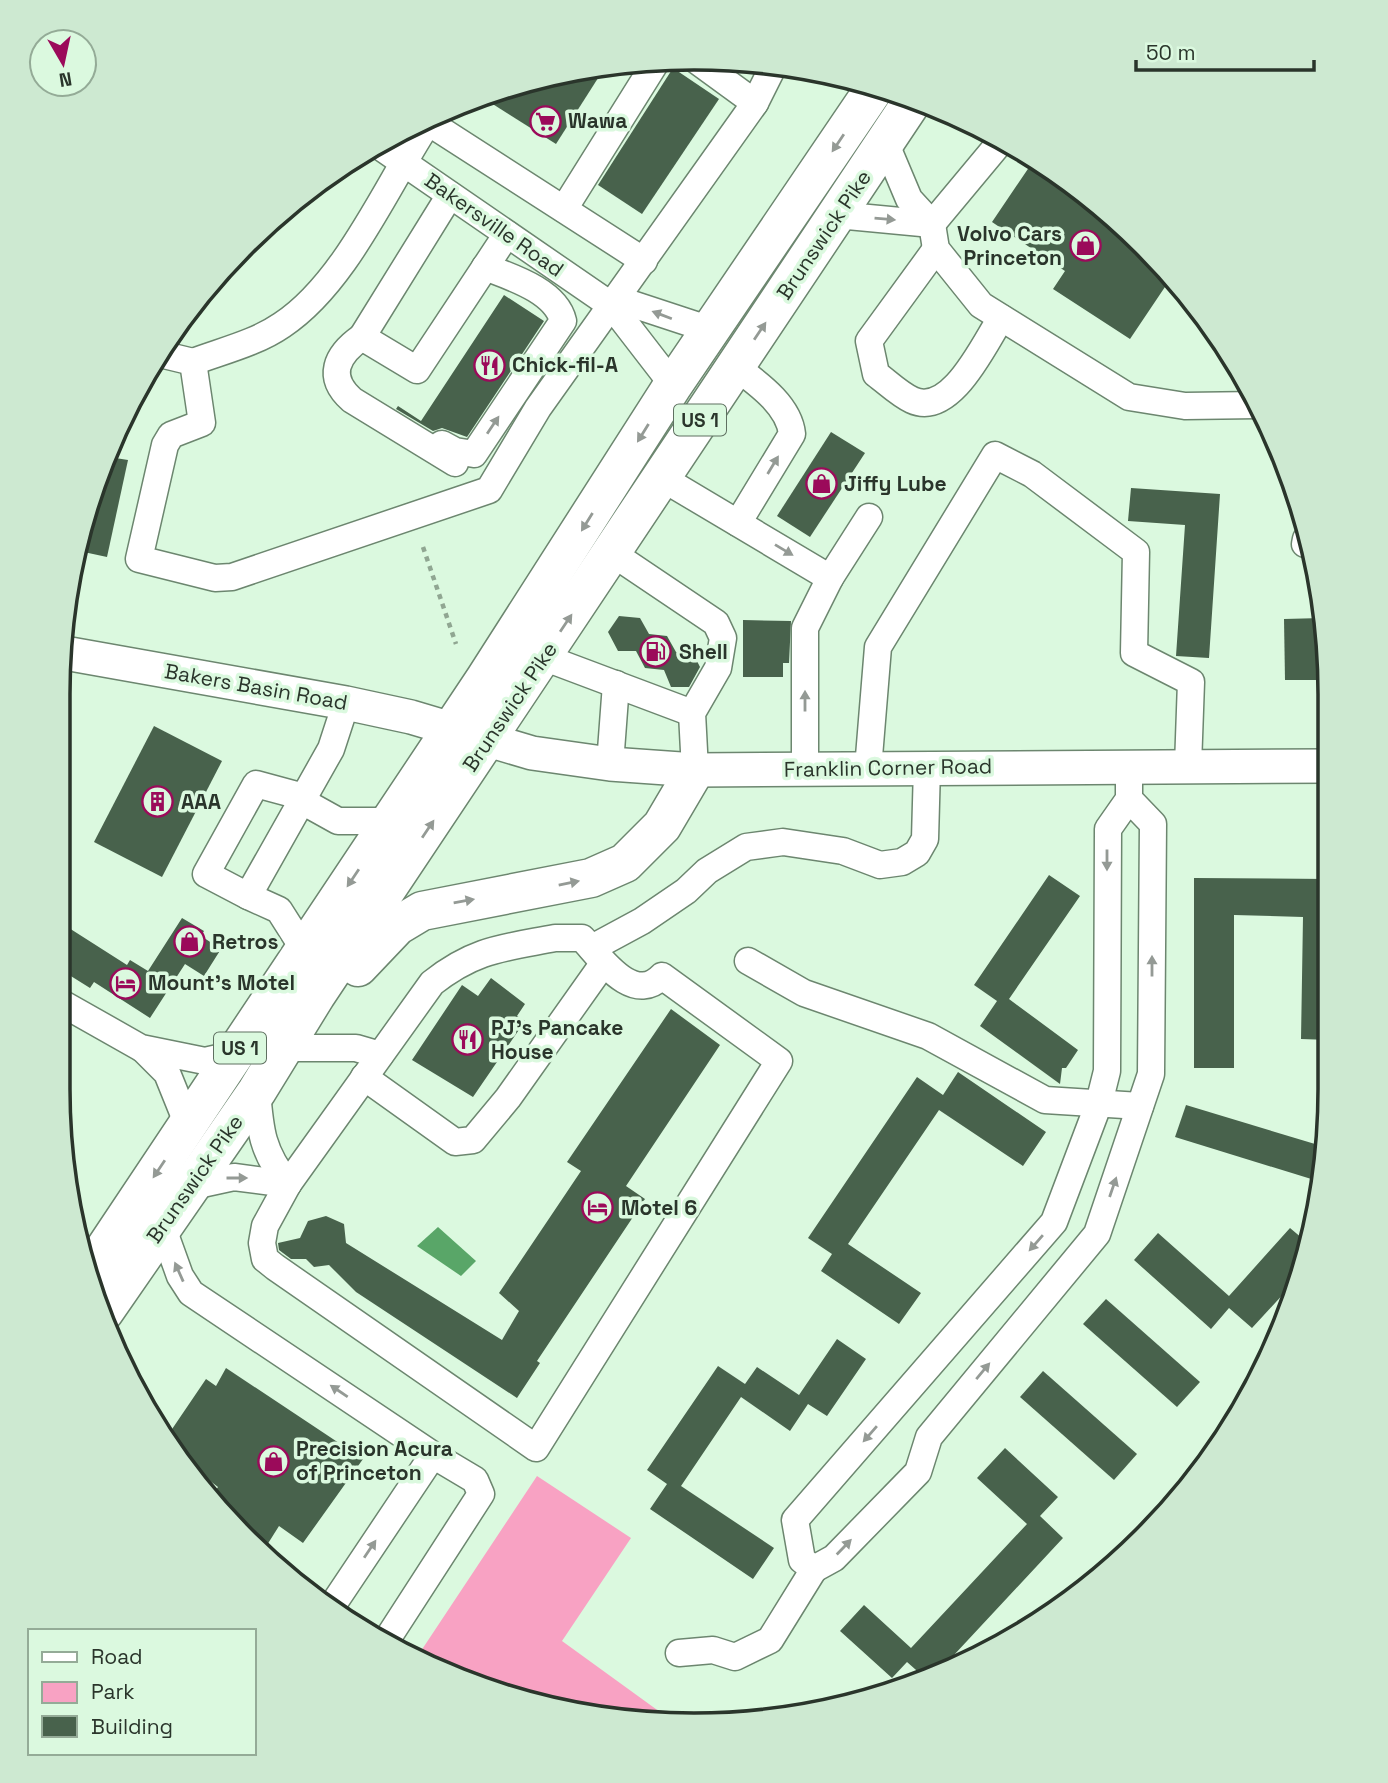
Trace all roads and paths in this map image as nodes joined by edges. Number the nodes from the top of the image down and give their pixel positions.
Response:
1 (709, 70) edge
2 (650, 71) edge
3 (769, 74) edge
4 (870, 95) edge
5 (755, 103) junction
6 (908, 108) edge
7 (438, 125) edge
8 (423, 131) edge
9 (886, 142) junction
10 (996, 148) edge
11 (386, 152) edge
12 (405, 164) junction
13 (450, 195) junction
14 (564, 209) junction
15 (837, 215) junction
16 (507, 234) junction
17 (934, 236) junction
18 (644, 261) junction
19 (485, 267) junction
20 (612, 306) junction
21 (1001, 318) junction
22 (711, 330) junction
23 (362, 337) junction
24 (169, 356) edge
25 (193, 362) junction
26 (736, 367) junction
27 (335, 376) junction
28 (673, 385) junction
29 (1247, 405) edge
30 (393, 411) dead end
31 (442, 444) dead end
32 (474, 454) junction
33 (662, 478) junction
34 (869, 517) dead end
35 (738, 523) junction
36 (423, 547) dead end
37 (612, 553) junction
38 (830, 578) junction
39 (456, 644) dead end
40 (71, 654) edge
41 (543, 657) junction
42 (616, 684) junction
43 (346, 703) junction
44 (692, 713) junction
45 (451, 729) junction
46 (488, 741) junction
47 (610, 764) junction
48 (1129, 765) junction
49 (1188, 766) junction
50 (1318, 766) edge
51 (927, 768) junction
52 (868, 769) junction
53 (695, 770) junction
54 (805, 770) junction
55 (303, 799) junction
56 (1129, 799) junction
57 (391, 821) junction
58 (248, 896) junction
59 (1107, 908) junction
60 (1152, 908) junction
61 (305, 951) junction
62 (597, 956) junction
63 (748, 961) dead end
64 (1107, 1006) junction
65 (1152, 1007) junction
66 (70, 1008) edge
67 (141, 1048) junction
68 (292, 1048) junction
69 (236, 1054) junction
70 (380, 1055) junction
71 (365, 1077) junction
72 (257, 1091) junction
73 (1099, 1103) junction
74 (1140, 1106) junction
75 (188, 1125) junction
76 (288, 1184) junction
77 (188, 1187) junction
78 (162, 1226) junction
79 (95, 1264) edge
80 (1002, 1282) junction
81 (109, 1305) edge
82 (1032, 1312) junction
83 (903, 1397) junction
84 (934, 1430) junction
85 (433, 1455) junction
86 (814, 1569) junction
87 (336, 1600) edge
88 (391, 1634) edge
89 (679, 1653) dead end

1 - 5 street
2 - 14 street
3 - 5 street
4 -> 22 highway, Brunswick Pike / US 1
5 - 18 street
6 - 9 highway, Brunswick Pike / US 1
7 - 14 street
8 - 12 street
9 - 15 highway, Brunswick Pike / US 1
9 - 17 street
10 - 17 street
11 - 12 street, Bakersville Road
12 - 13 street, Bakersville Road
12 - 25 street
13 - 16 street, Bakersville Road
13 - 23 street
14 - 18 street
15 -> 17 street
26 -> 15 highway, Brunswick Pike / US 1
16 - 19 street
16 - 20 street, Bakersville Road
17 - 21 street
17 - 21 street
18 - 20 street
19 - 23 street
32 -> 19 street
22 -> 20 street
20 - 25 street
20 - 28 street
21 - 29 street
22 - 28 highway, Brunswick Pike / US 1
23 - 27 street
24 - 25 street
26 - 33 highway, Brunswick Pike / US 1
35 -> 26 street
27 - 30 street
27 - 32 street
28 -> 45 highway, Brunswick Pike / US 1
31 - 32 street
33 - 35 street
33 - 37 highway, Brunswick Pike / US 1
34 - 38 street
35 -> 38 street
36 - 39 path
41 -> 37 highway, Brunswick Pike / US 1
37 - 44 street
54 -> 38 street
40 - 43 main road, Bakers Basin Road
41 - 42 street
41 - 46 highway, Brunswick Pike / US 1
42 - 44 street
42 - 47 street
43 - 45 main road, Bakers Basin Road
43 - 55 street
44 - 53 street
45 - 46 main road, Franklin Corner Road
45 - 57 highway, Brunswick Pike / US 1
46 - 47 main road, Franklin Corner Road
72 -> 46 highway, Brunswick Pike / US 1
47 - 53 main road, Franklin Corner Road
48 - 49 main road, Franklin Corner Road
48 - 51 main road, Franklin Corner Road
48 - 56 street
49 - 50 main road, Franklin Corner Road
49 - 52 street
51 - 52 main road, Franklin Corner Road
51 - 62 street
52 - 54 main road, Franklin Corner Road
53 - 54 main road, Franklin Corner Road
68 -> 53 highway
55 - 57 street
55 - 58 street
55 - 58 street
56 -> 59 street
56 - 60 street
57 -> 61 highway, Brunswick Pike / US 1
58 - 61 street
59 - 60 street
59 - 64 street
65 -> 60 street
61 - 69 highway, Brunswick Pike / US 1
62 - 70 street
62 - 71 street
62 - 76 street
63 - 73 street
64 - 65 street
64 - 73 street
65 - 74 street
66 - 67 street
67 - 69 street
67 - 75 street
68 - 70 street
68 - 72 highway
69 - 75 highway, Brunswick Pike / US 1
70 - 71 street
71 - 76 street
72 - 76 street
72 - 77 highway, Brunswick Pike / US 1
73 - 74 street
73 -> 80 street
82 -> 74 street
75 -> 79 highway, Brunswick Pike / US 1
77 -> 76 street
77 - 78 highway, Brunswick Pike / US 1
78 - 81 highway, Brunswick Pike / US 1
85 -> 78 street
80 - 82 street
80 - 83 street
84 -> 82 street
83 - 84 street
83 -> 86 street
86 -> 84 street
87 -> 85 street
85 - 88 street
86 - 89 street

